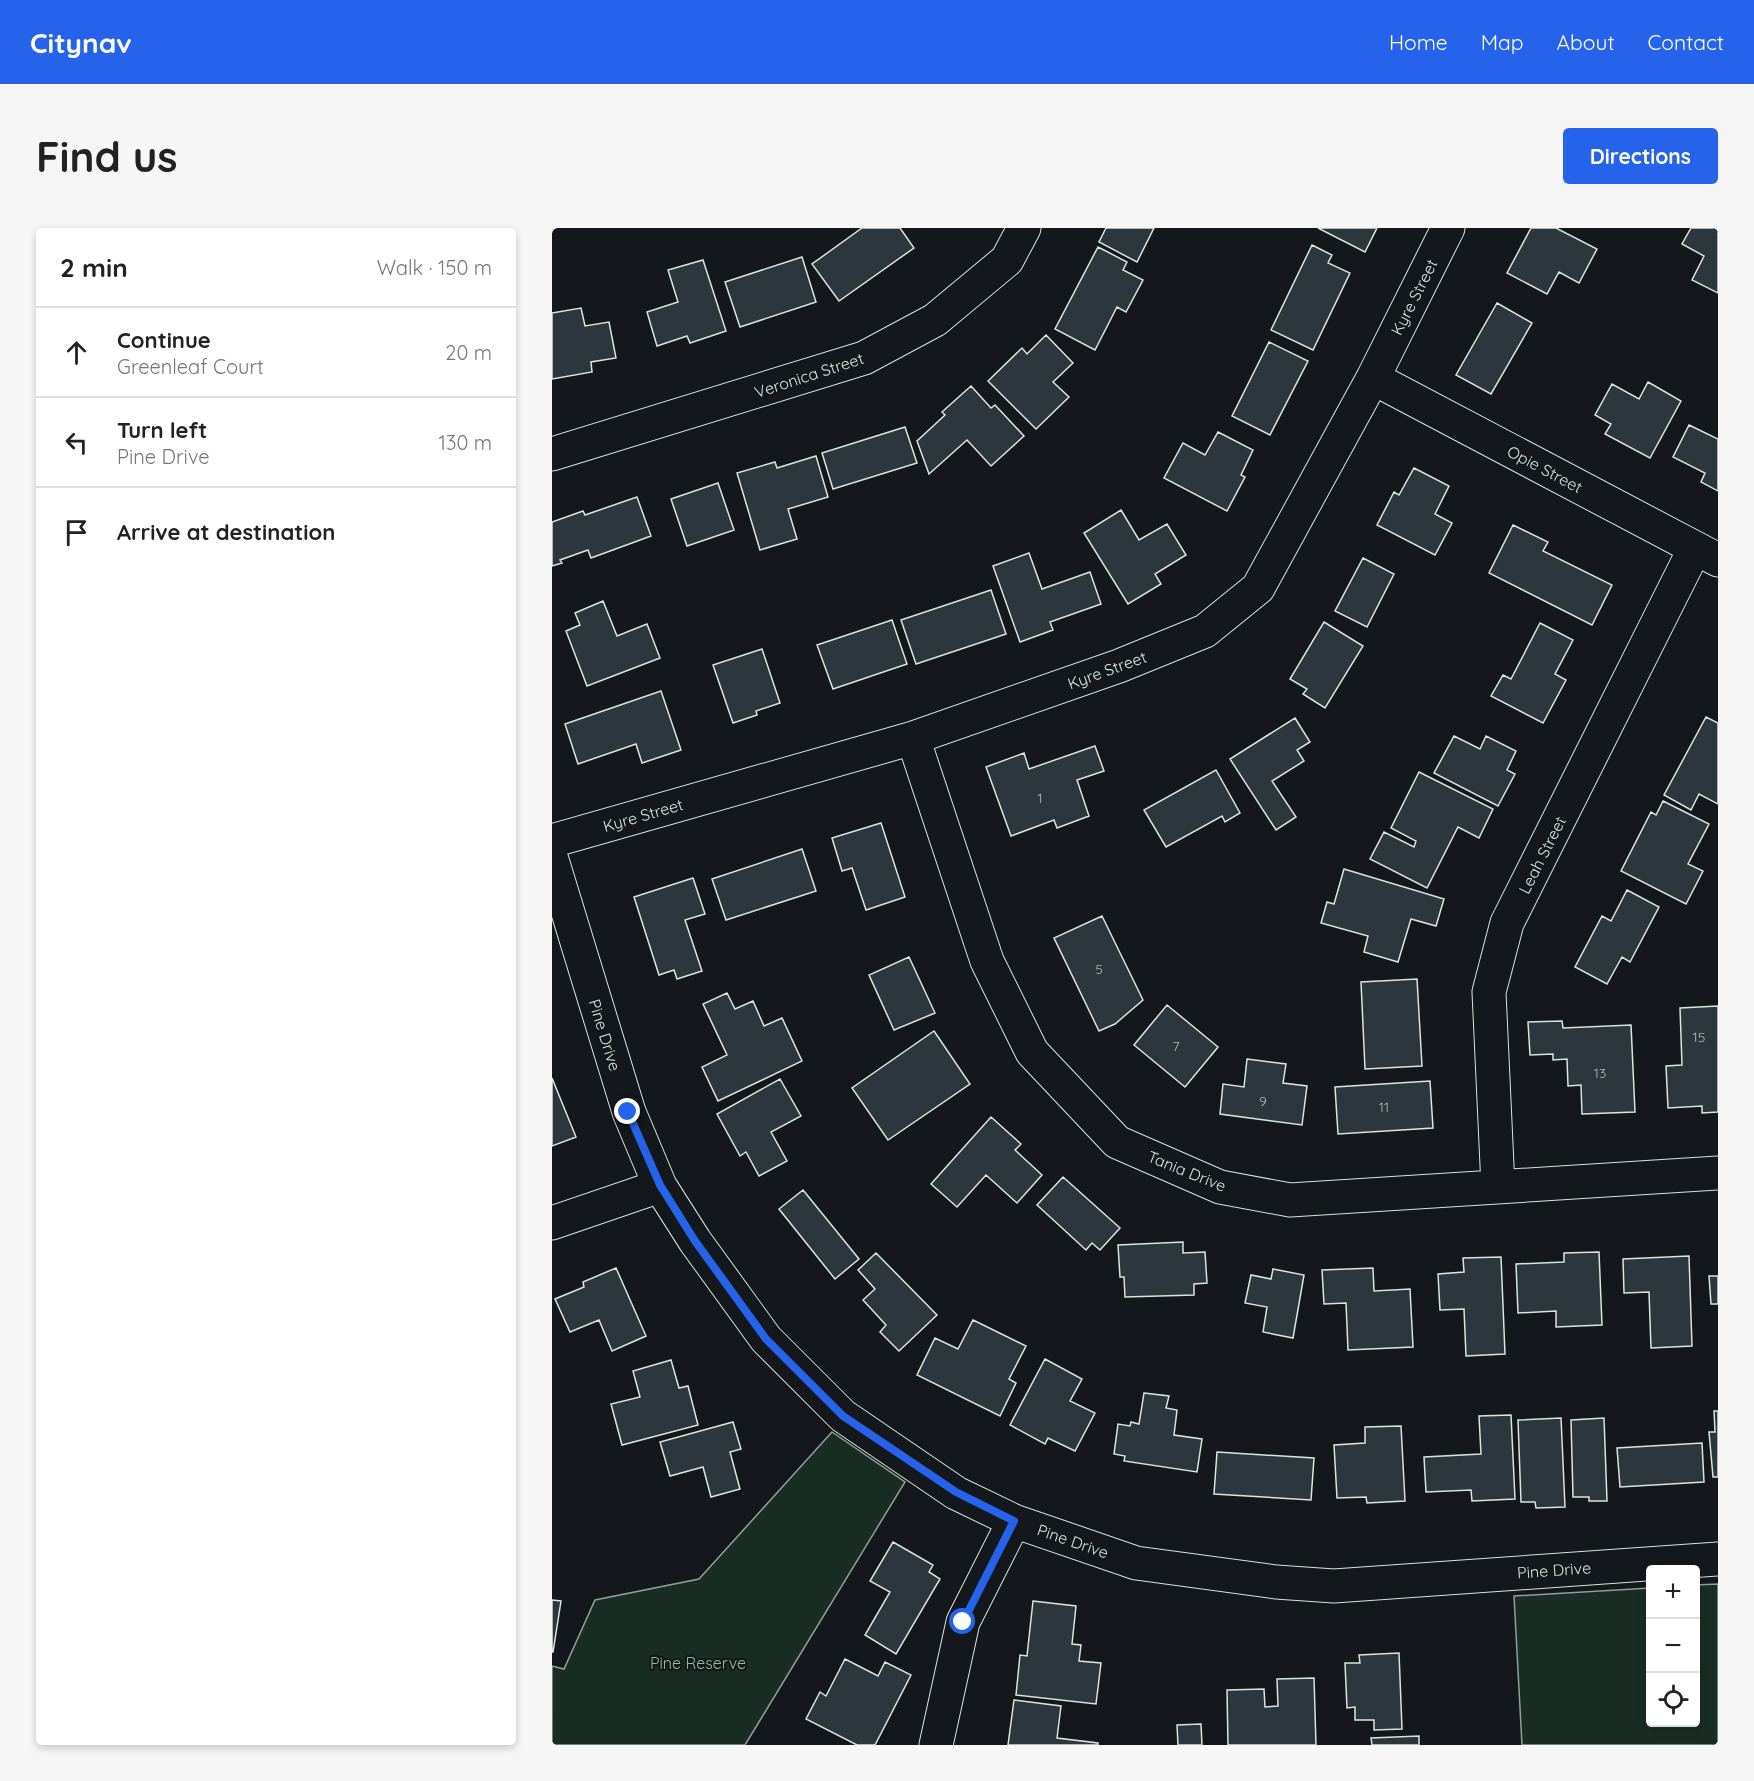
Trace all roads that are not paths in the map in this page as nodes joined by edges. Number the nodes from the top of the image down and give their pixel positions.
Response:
1 (1024, 228) edge
2 (1448, 228) edge
3 (1372, 378) junction
4 (552, 454) edge
5 (1707, 554) edge
6 (913, 738) junction
7 (552, 841) edge
8 (552, 860) edge
9 (1718, 1173) edge
10 (660, 1185) junction
11 (1498, 1186) junction
12 (552, 1223) edge
13 (1014, 1521) junction
14 (1718, 1559) edge
15 (936, 1745) edge

1 - 4 street, Veronica Street
2 - 3 street, Kyre Street
3 - 5 street, Opie Street
3 - 6 street, Kyre Street
5 - 11 street, Leah Street
6 - 7 street, Kyre Street
6 - 11 street, Tania Drive
8 - 10 street, Pine Drive
9 - 11 street, Tania Drive
10 - 12 street
10 - 13 street, Pine Drive
13 - 14 street, Pine Drive
13 - 15 street

